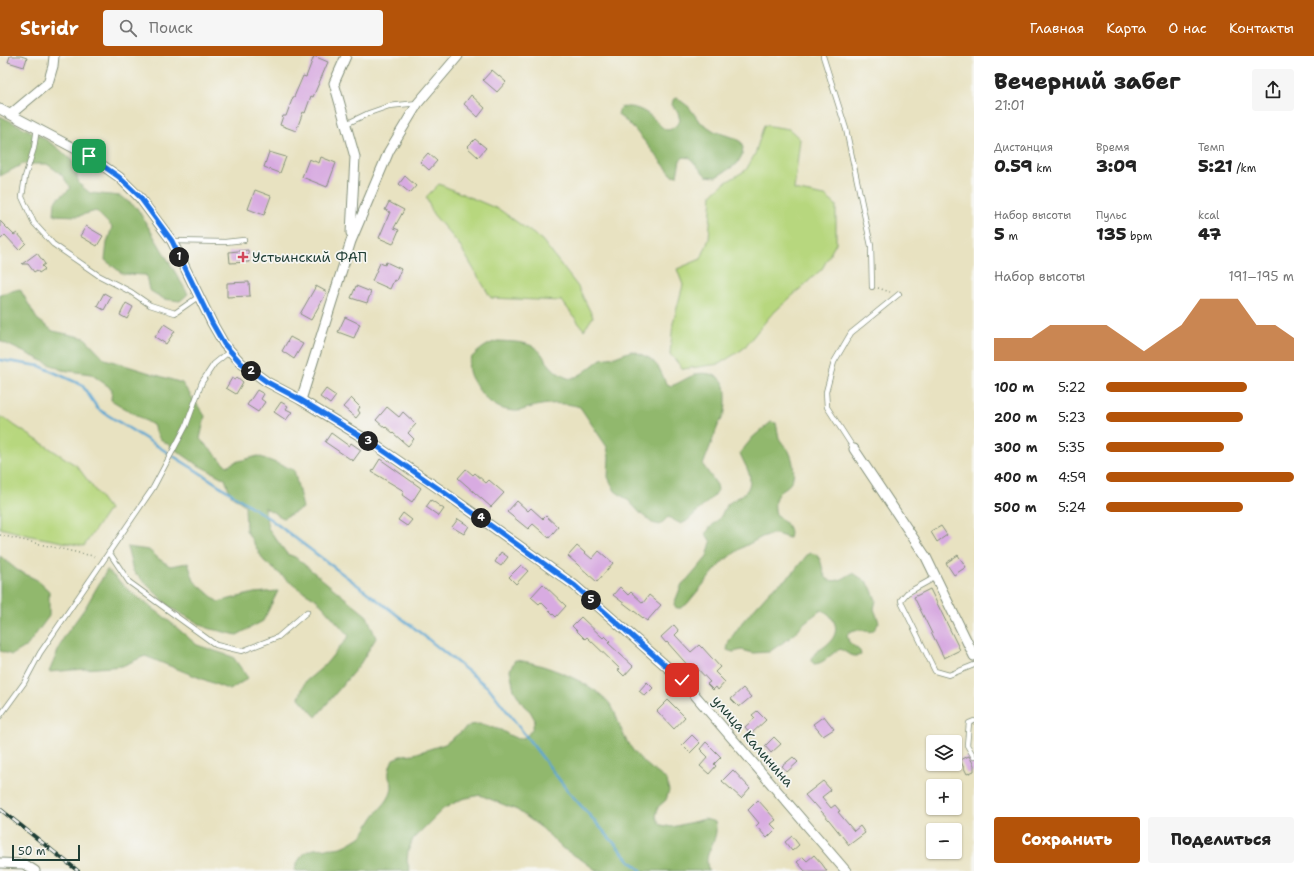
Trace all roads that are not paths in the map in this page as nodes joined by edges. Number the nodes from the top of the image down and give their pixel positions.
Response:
1 (54, 56) edge
2 (346, 56) edge
3 (458, 56) edge
4 (823, 56) edge
5 (418, 103) junction
6 (0, 109) edge
7 (12, 114) junction
8 (346, 124) junction
9 (37, 128) junction
10 (244, 240) dead end
11 (172, 241) junction
12 (351, 241) junction
13 (872, 287) road end
14 (899, 294) road end
15 (198, 296) junction
16 (230, 351) junction
17 (301, 400) junction
18 (854, 448) joint
19 (109, 552) junction
20 (936, 577) junction
21 (307, 612) dead end
22 (974, 656) edge
23 (974, 665) edge
24 (0, 716) edge
25 (974, 721) edge
26 (974, 757) edge
27 (0, 863) edge
28 (35, 871) edge
29 (846, 871) edge

1 - 7 street
2 - 8 street
3 - 5 street
4 - 13 lane
5 - 8 lane
5 - 12 street
6 - 7 street, улица Калинина
7 - 9 street, улица Калинина
8 - 12 street
9 - 11 street, улица Калинина
9 - 15 lane
10 - 11 lane
11 - 15 street, улица Калинина
12 - 17 street
14 - 18 lane
15 - 16 street, улица Калинина
16 - 17 street, улица Калинина
16 - 19 lane
17 - 29 street, улица Калинина
18 - 20 street
19 - 21 lane
19 - 24 lane
20 - 22 street
20 - 23 lane
25 - 26 lane
27 - 28 street

